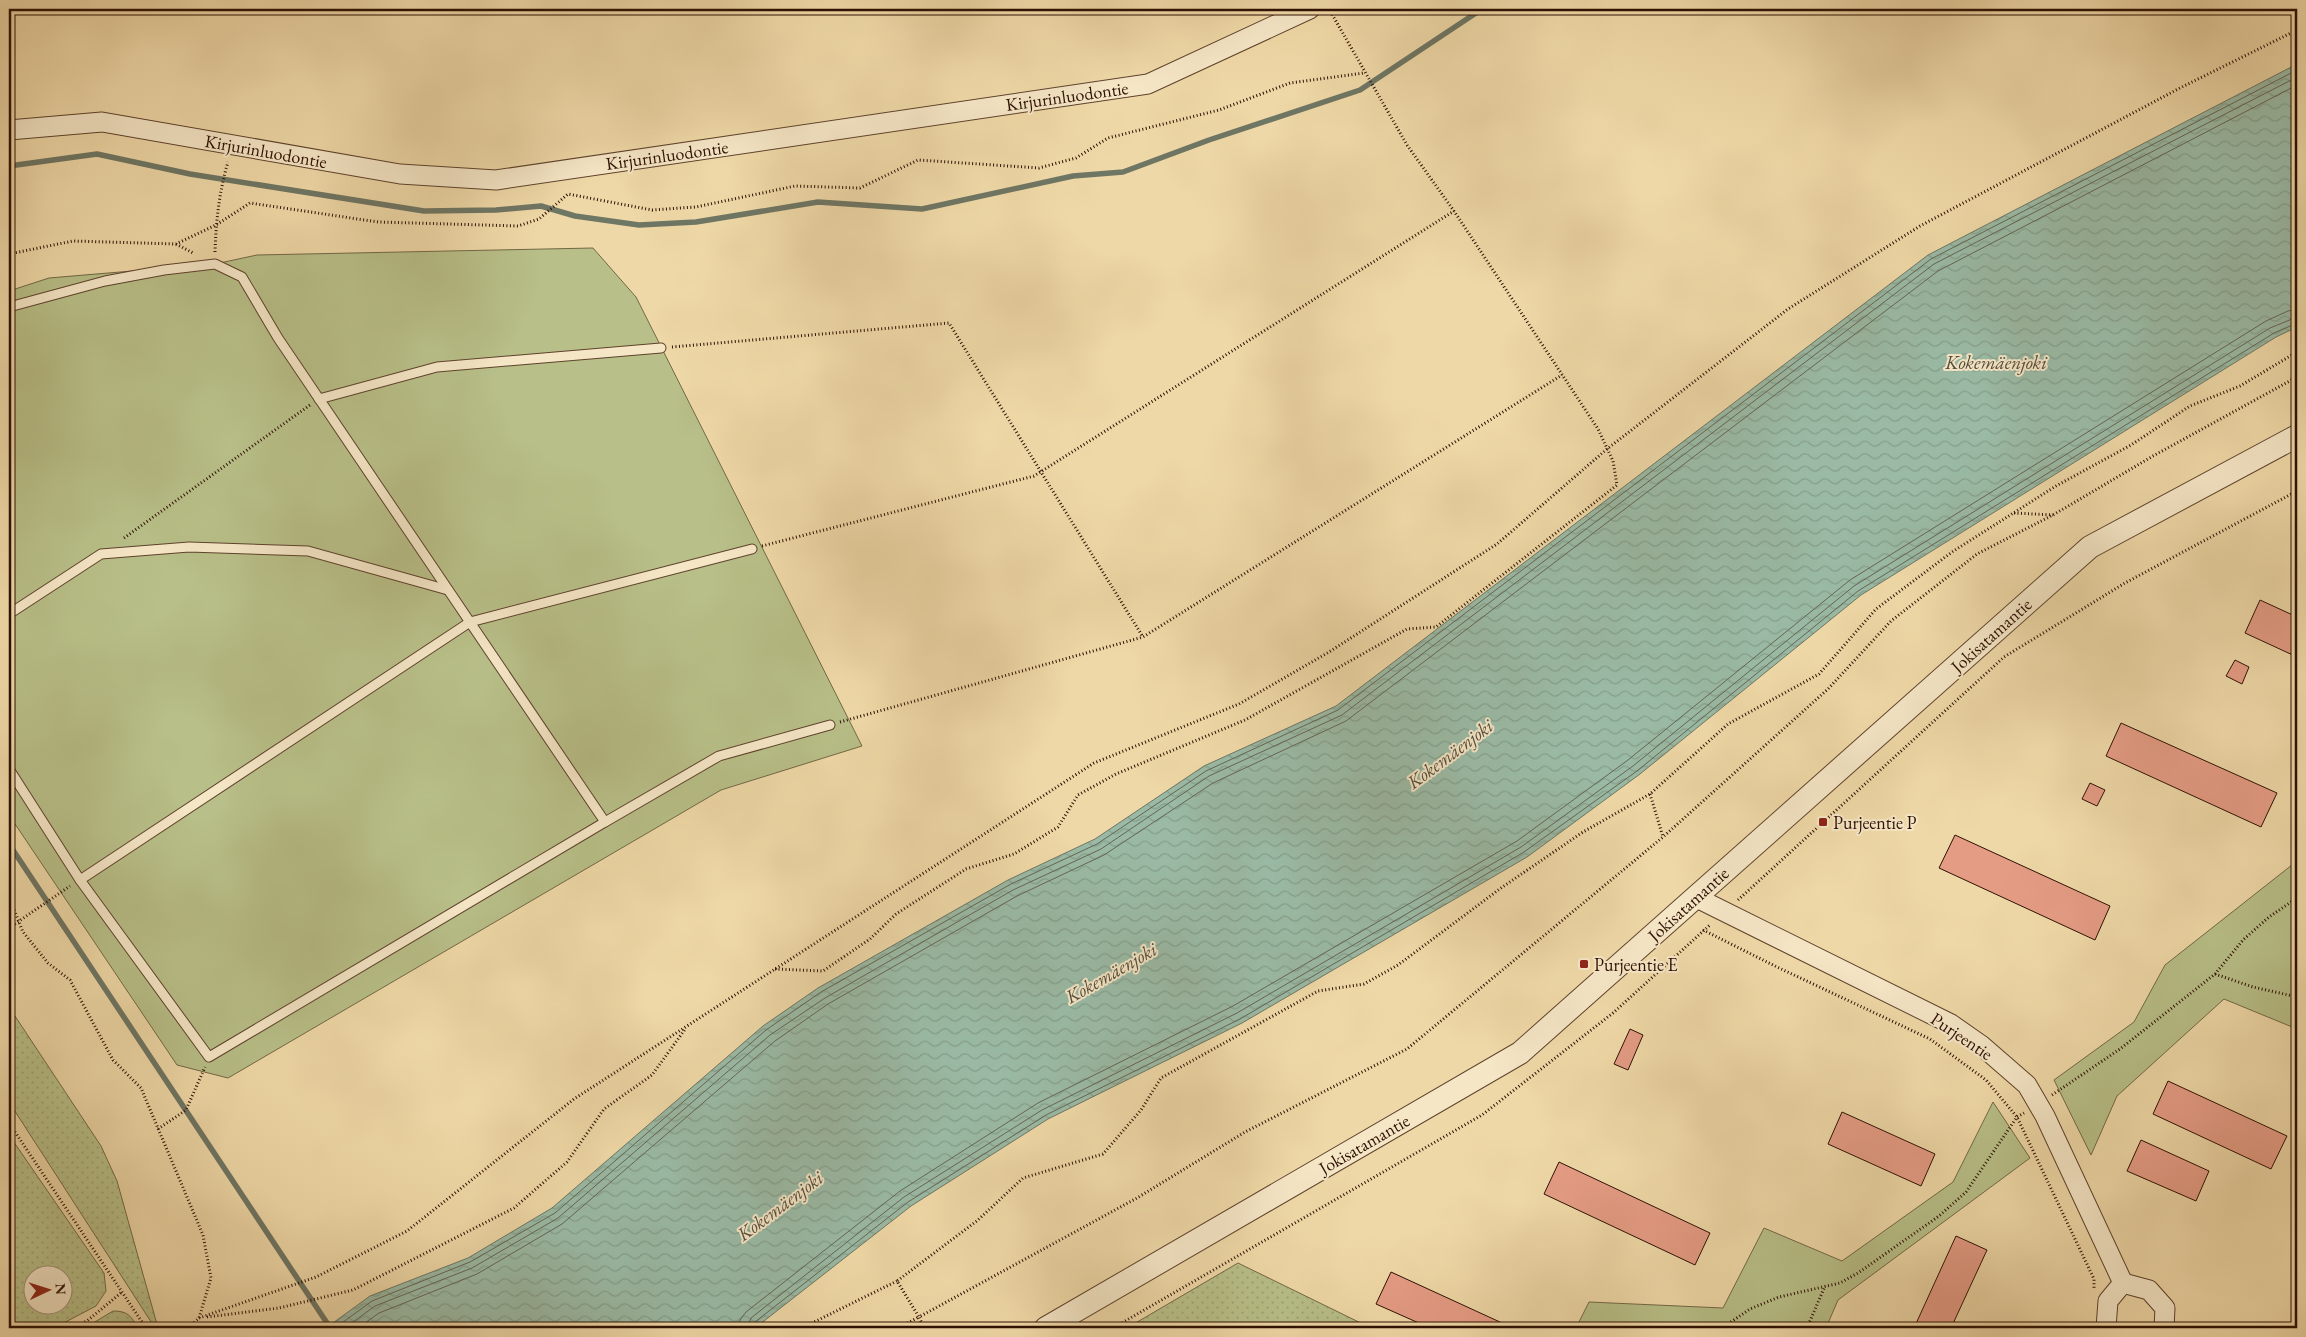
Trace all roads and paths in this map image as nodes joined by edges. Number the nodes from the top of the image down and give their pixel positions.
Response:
1 (1310, 9) edge
2 (1329, 9) edge
3 (2297, 30) edge
4 (1364, 73) junction
5 (9, 130) edge
6 (233, 145) junction
7 (1454, 211) junction
8 (216, 225) junction
9 (9, 254) edge
10 (215, 264) junction
11 (9, 307) edge
12 (661, 348) joint
13 (2297, 352) edge
14 (1562, 375) junction
15 (2297, 377) edge
16 (319, 399) junction
17 (2297, 436) edge
18 (1607, 449) junction
19 (1040, 472) junction
20 (2013, 513) junction
21 (2053, 515) junction
22 (752, 549) joint
23 (101, 554) junction
24 (448, 590) junction
25 (9, 614) edge
26 (470, 622) junction
27 (1143, 637) junction
28 (830, 725) joint
29 (9, 769) edge
30 (1650, 794) junction
31 (605, 822) junction
32 (1663, 837) junction
33 (80, 880) junction
34 (9, 897) edge
35 (1695, 897) junction
36 (2297, 898) edge
37 (18, 921) junction
38 (9, 928) edge
39 (1703, 930) dead end
40 (774, 969) junction
41 (2214, 974) junction
42 (2297, 997) edge
43 (688, 1025) junction
44 (209, 1057) junction
45 (2038, 1104) junction
46 (2017, 1117) junction
47 (9, 1123) edge
48 (158, 1129) junction
49 (897, 1282) junction
50 (2123, 1283) junction
51 (1825, 1286) junction
52 (122, 1292) junction
53 (2094, 1295) dead end
54 (919, 1317) junction
55 (199, 1318) junction
56 (72, 1328) edge
57 (146, 1328) edge
58 (188, 1328) edge
59 (802, 1328) edge
60 (898, 1328) edge
61 (924, 1328) edge
62 (1046, 1328) edge
63 (1722, 1328) edge
64 (1807, 1328) edge
65 (2106, 1328) edge
66 (2164, 1328) edge

1 - 6 street, Kirjurinluodontie
2 - 4 path
3 - 18 path
4 - 7 path
4 - 8 path
5 - 6 street, Kirjurinluodontie
6 - 8 path
7 - 14 path
7 - 19 path
8 - 9 path
8 - 10 path
10 - 11 lane
10 - 16 lane
12 - 16 lane
12 - 19 path
13 - 20 path
14 - 18 path
14 - 27 path
15 - 21 path
16 - 23 path
16 - 24 lane
17 - 35 street, Jokisatamantie
18 - 40 path
18 - 40 path
19 - 22 path
19 - 27 path
20 - 21 path
20 - 30 path
21 - 32 path
22 - 26 lane
23 - 24 lane
23 - 25 lane
24 - 26 lane
26 - 31 lane
26 - 33 lane
27 - 28 path
28 - 31 lane
29 - 33 lane
30 - 32 path
30 - 49 path
31 - 44 lane
32 - 54 path
33 - 37 path
33 - 44 lane
34 - 37 path
35 - 45 street, Purjeentie
35 - 62 street, Jokisatamantie
36 - 41 path
37 - 38 path
37 - 48 path
39 - 46 path
40 - 43 path
41 - 42 path
41 - 45 path
43 - 55 path
43 - 55 path
44 - 48 path
45 - 46 path
45 - 50 street, Purjeentie
46 - 51 path
46 - 53 path
47 - 52 path
48 - 55 path
49 - 54 path
49 - 59 path
50 - 65 street
50 - 66 street
51 - 63 path
51 - 64 path
52 - 56 path
52 - 57 path
54 - 60 path
54 - 61 path
55 - 58 path

